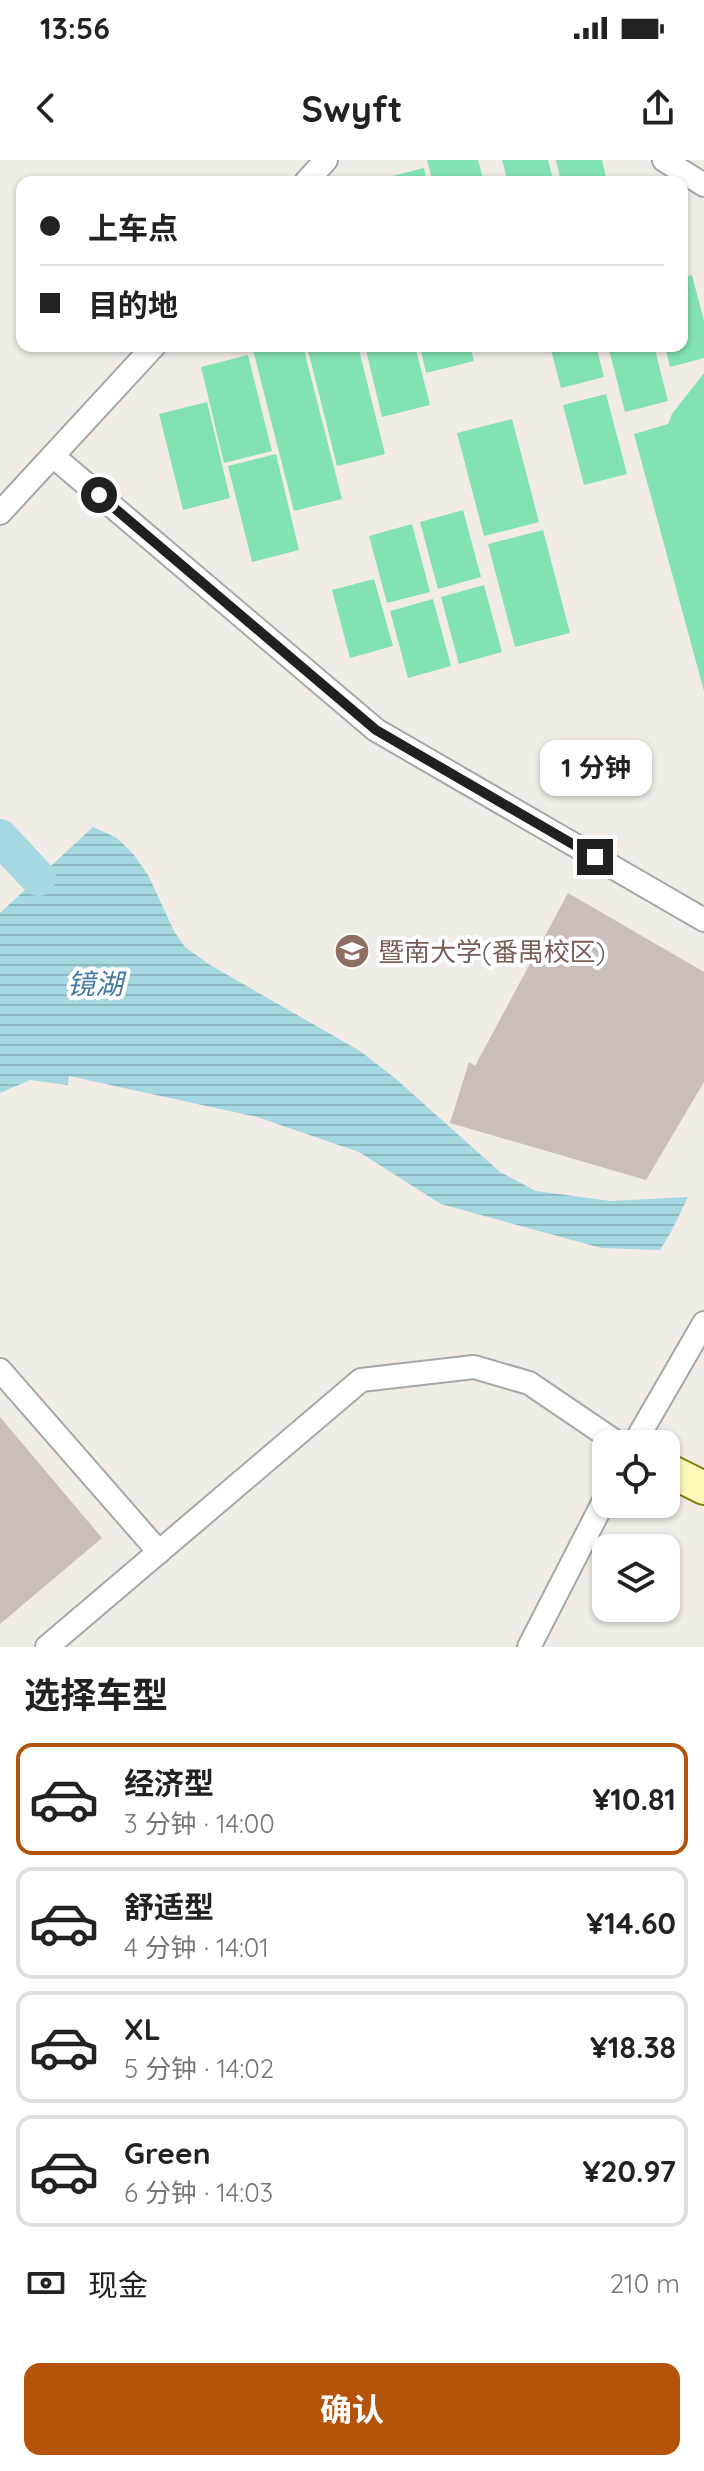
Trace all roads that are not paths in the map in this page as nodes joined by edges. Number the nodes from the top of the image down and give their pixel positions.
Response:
1 (326, 160) edge
2 (664, 160) edge
3 (311, 176) edge
4 (704, 185) edge
5 (148, 352) edge
6 (53, 456) junction
7 (0, 513) edge
8 (704, 920) edge
9 (704, 1323) edge
10 (0, 1370) edge
11 (598, 1430) edge
12 (642, 1430) edge
13 (680, 1476) edge
14 (704, 1488) edge
15 (595, 1518) edge
16 (159, 1552) junction
17 (47, 1647) edge
18 (529, 1647) edge

1 - 3 street
2 - 4 street
5 - 6 street
6 - 7 street
6 - 8 street
9 - 12 street
10 - 16 street
11 - 16 street
13 - 14 street
15 - 18 street
16 - 17 street

